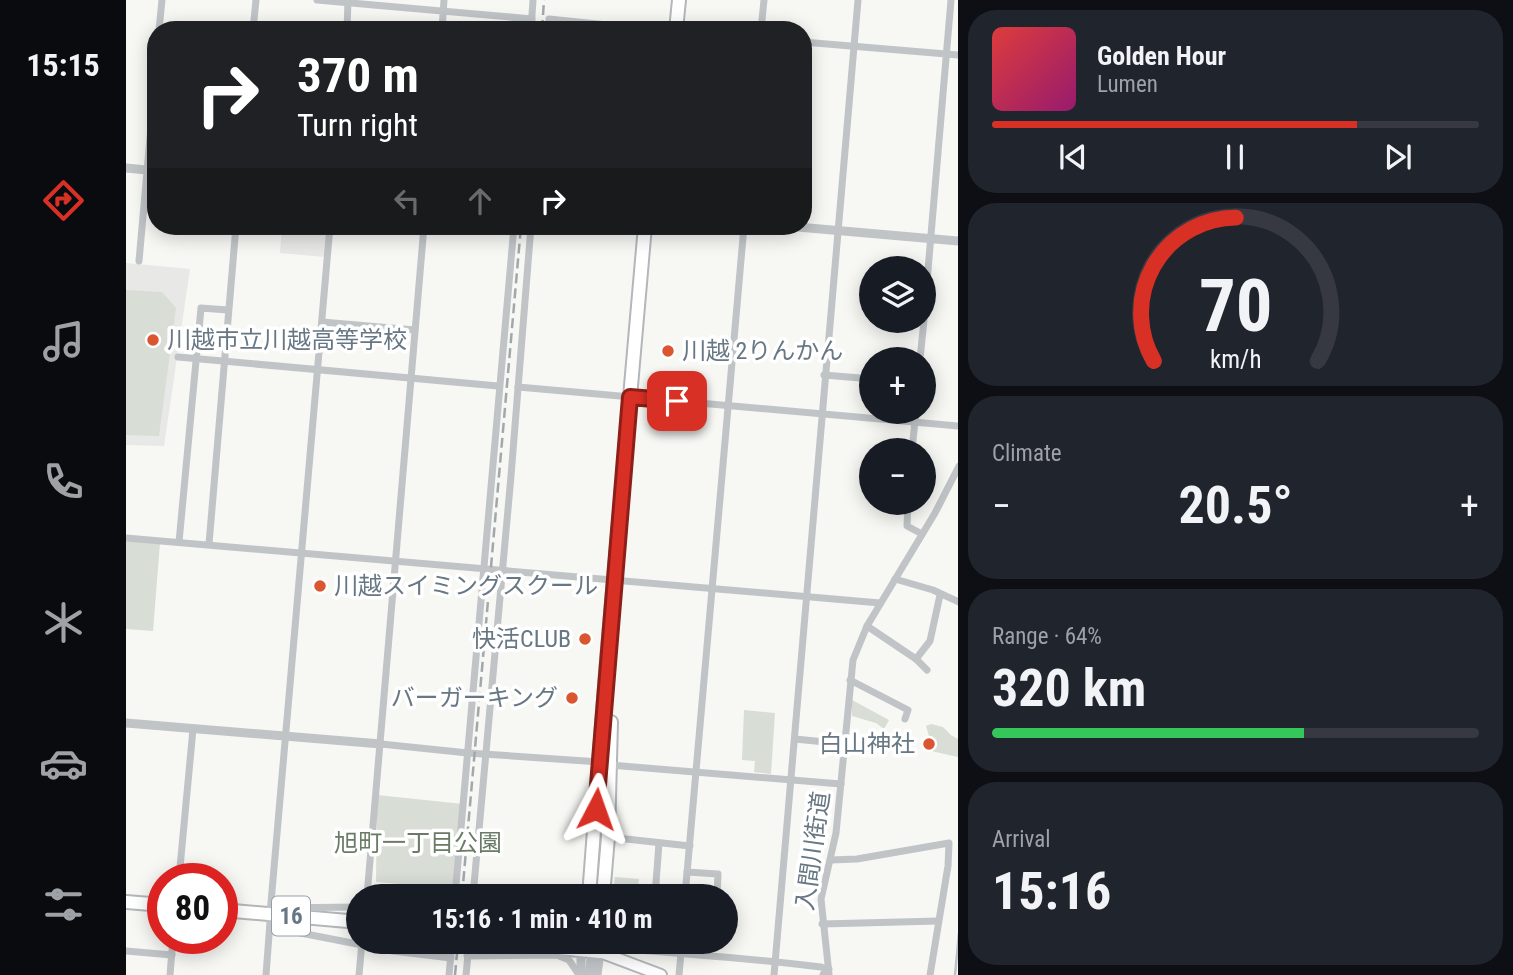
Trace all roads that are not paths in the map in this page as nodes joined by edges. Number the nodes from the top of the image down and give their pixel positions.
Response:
1 (162, 0) edge
2 (256, 0) edge
3 (317, 0) edge
4 (444, 0) edge
5 (533, 0) edge
6 (671, 0) edge
7 (679, 0) edge
8 (764, 0) edge
9 (858, 0) edge
10 (951, 0) edge
11 (350, 1) edge
12 (443, 11) junction
13 (532, 19) joint
14 (160, 21) edge
15 (254, 21) edge
16 (348, 21) edge
17 (442, 21) edge
18 (549, 21) edge
19 (568, 21) edge
20 (669, 21) edge
21 (677, 21) edge
22 (762, 21) edge
23 (812, 43) edge
24 (853, 47) junction
25 (946, 54) junction
26 (958, 55) edge
27 (126, 168) edge
28 (147, 170) edge
29 (147, 200) edge
30 (812, 228) edge
31 (838, 230) junction
32 (235, 235) edge
33 (329, 235) edge
34 (423, 235) edge
35 (513, 235) edge
36 (530, 235) edge
37 (644, 235) edge
38 (652, 235) edge
39 (743, 235) edge
40 (931, 239) junction
41 (958, 241) edge
42 (930, 256) edge
43 (139, 261) dead end
44 (228, 310) junction
45 (322, 323) junction
46 (415, 330) junction
47 (178, 357) dead end
48 (197, 359) junction
49 (224, 362) junction
50 (318, 370) junction
51 (824, 375) junction
52 (412, 378) junction
53 (859, 378) edge
54 (498, 386) junction
55 (518, 387) junction
56 (634, 398) junction
57 (728, 405) junction
58 (822, 414) junction
59 (859, 417) edge
60 (936, 423) edge
61 (958, 426) edge
62 (958, 466) edge
63 (907, 515) edge
64 (922, 534) junction
65 (126, 538) edge
66 (179, 542) junction
67 (209, 544) junction
68 (303, 553) junction
69 (395, 561) junction
70 (483, 568) junction
71 (502, 570) junction
72 (618, 579) junction
73 (895, 579) junction
74 (712, 588) junction
75 (940, 595) junction
76 (806, 596) junction
77 (958, 602) edge
78 (880, 603) junction
79 (867, 626) junction
80 (916, 659) junction
81 (927, 670) dead end
82 (850, 680) junction
83 (905, 719) dead end
84 (126, 723) edge
85 (603, 727) junction
86 (192, 730) junction
87 (286, 738) junction
88 (795, 738) junction
89 (381, 744) junction
90 (845, 744) junction
91 (468, 754) junction
92 (486, 755) junction
93 (605, 763) junction
94 (697, 772) junction
95 (790, 781) junction
96 (841, 784) junction
97 (608, 837) junction
98 (659, 843) junction
99 (690, 846) junction
100 (831, 860) junction
101 (180, 863) edge
102 (687, 872) junction
103 (368, 884) edge
104 (456, 884) edge
105 (474, 884) edge
106 (591, 884) edge
107 (597, 884) edge
108 (604, 884) edge
109 (656, 884) edge
110 (686, 884) edge
111 (718, 884) edge
112 (126, 902) edge
113 (147, 904) edge
114 (346, 909) edge
115 (126, 910) edge
116 (147, 912) edge
117 (238, 913) edge
118 (238, 918) edge
119 (270, 918) junction
120 (346, 921) edge
121 (938, 921) junction
122 (822, 924) junction
123 (346, 928) edge
124 (346, 939) edge
125 (126, 951) edge
126 (361, 954) edge
127 (427, 954) edge
128 (451, 954) edge
129 (581, 954) edge
130 (594, 954) edge
131 (596, 954) edge
132 (614, 954) edge
133 (680, 954) edge
134 (692, 954) edge
135 (172, 955) joint
136 (467, 956) joint
137 (451, 958) junction
138 (775, 961) junction
139 (827, 973) edge
140 (170, 975) edge
141 (266, 975) edge
142 (359, 975) edge
143 (449, 975) edge
144 (466, 975) edge
145 (580, 975) edge
146 (589, 975) edge
147 (597, 975) edge
148 (661, 975) edge
149 (679, 975) edge
150 (774, 975) edge
151 (930, 975) edge

1 - 14 street
2 - 15 street
3 - 11 street
4 - 12 street
5 - 13 street
6 - 20 highway
7 - 21 highway
8 - 22 street
9 - 24 street
10 - 25 street
11 - 12 street
11 - 16 street
12 - 13 street
12 - 17 street
18 - 19 street
23 - 24 street
24 - 25 street
24 - 31 street
25 - 26 street
25 - 40 street
27 - 28 street
29 - 43 street
30 - 31 street
31 - 40 street
31 - 51 street
32 - 44 street
33 - 45 street
34 - 46 street
35 - 54 street
36 - 55 street
37 - 56 highway
38 - 56 highway
39 - 57 street
40 - 41 street
40 - 42 street
44 - 48 street
44 - 49 street
45 - 46 street
45 - 50 street
46 - 52 street
47 - 48 street
48 - 49 street
48 - 66 street
49 - 50 street
49 - 67 street
50 - 52 street
50 - 68 street
51 - 53 street
51 - 58 street
52 - 54 street
52 - 69 street
54 - 70 street
55 - 56 street
55 - 71 street
56 - 57 street
56 - 72 highway
57 - 58 street
57 - 74 street
58 - 59 street
58 - 76 street
60 - 61 street
62 - 64 street, 入間川街道
63 - 64 street
64 - 73 street, 入間川街道
65 - 66 street
66 - 67 street
67 - 68 street
68 - 69 street
68 - 87 street
69 - 70 street
69 - 89 street
70 - 71 street
70 - 91 street
71 - 72 street
71 - 92 street
72 - 74 street
72 - 85 highway
72 - 93 highway
73 - 75 street
73 - 78 street, 入間川街道
74 - 76 street
74 - 94 street
75 - 77 street
75 - 80 street
76 - 78 street
76 - 88 street
78 - 79 street, 入間川街道
79 - 80 street
79 - 82 street, 入間川街道
80 - 81 street
82 - 83 street
82 - 90 street, 入間川街道
84 - 86 street
85 - 93 highway
85 - 107 highway
86 - 87 street
86 - 101 street
87 - 89 street
87 - 119 street
88 - 90 street
88 - 95 street
89 - 91 street
89 - 103 street
90 - 96 street, 入間川街道
91 - 92 street
91 - 104 street
92 - 93 street
92 - 105 street
93 - 94 street
93 - 97 highway
93 - 106 highway
94 - 95 street
94 - 99 street
95 - 96 street
95 - 138 street
96 - 100 street, 入間川街道
97 - 98 street
97 - 108 highway
98 - 99 street
98 - 109 street
99 - 102 street
100 - 121 street
100 - 122 street, 入間川街道
102 - 110 street
102 - 111 street
112 - 113 highway
114 - 119 street
115 - 116 highway
117 - 119 highway, 16
118 - 119 highway, 16
119 - 120 highway, 16
119 - 123 highway, 16
119 - 124 street
119 - 141 street
121 - 122 street
121 - 151 street
122 - 139 street, 入間川街道
125 - 135 street
126 - 142 street
127 - 137 street
128 - 137 street
129 - 145 street
130 - 146 street
131 - 147 street
132 - 148 main road
133 - 149 street
134 - 138 street
135 - 140 street
136 - 144 street
136 - 145 street
137 - 143 street
138 - 139 street
138 - 150 street

